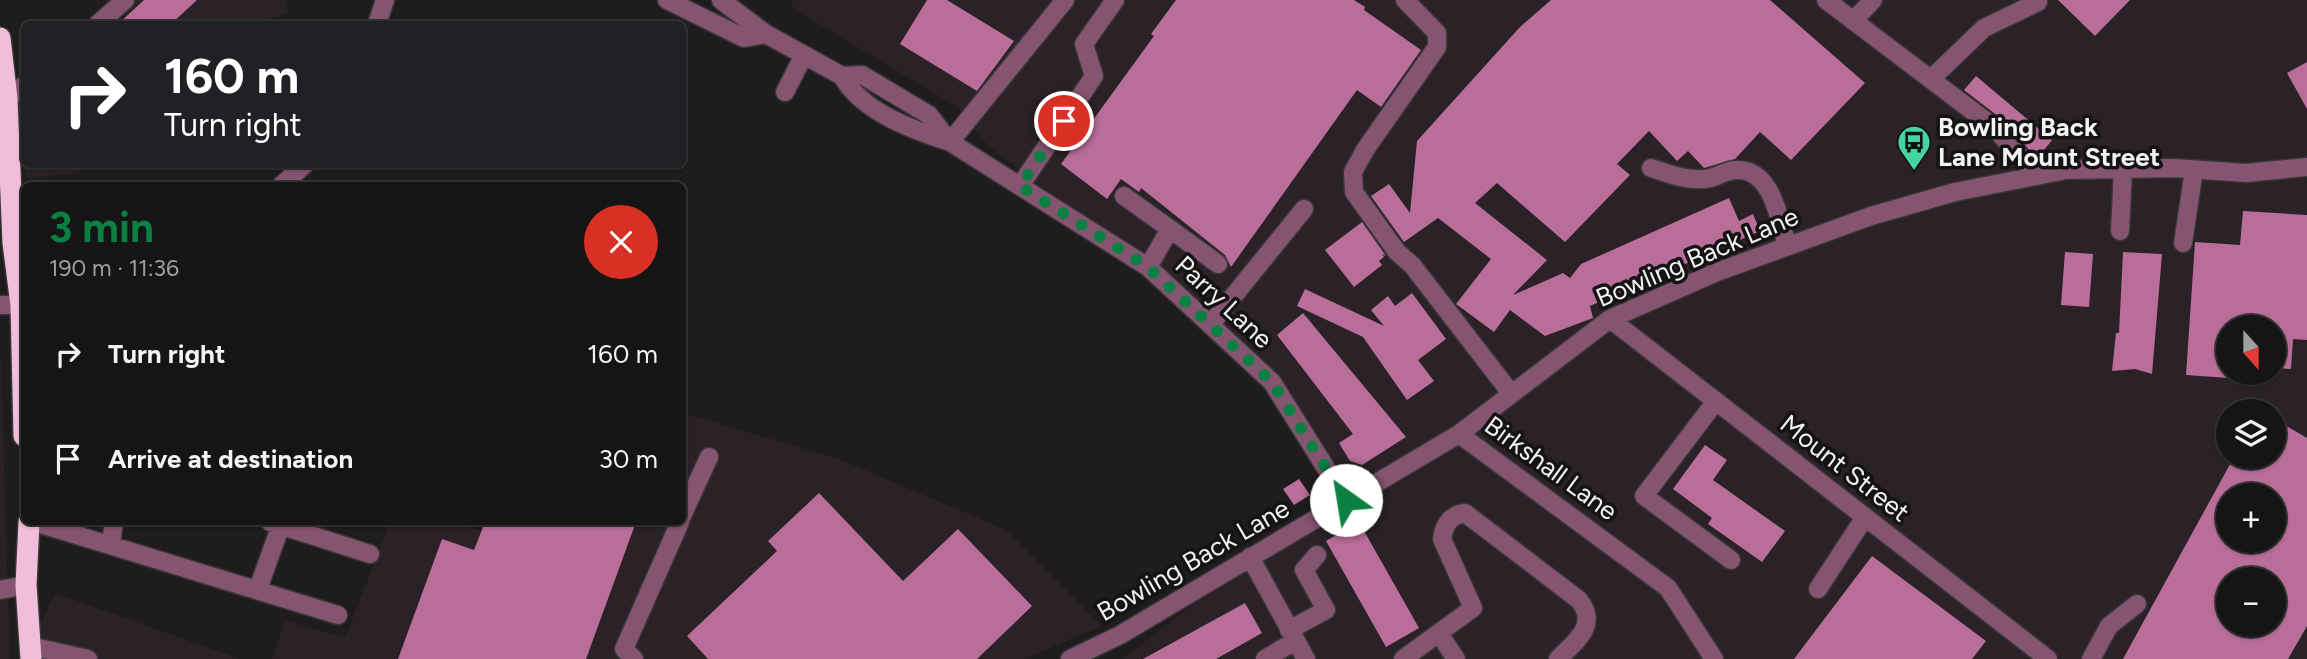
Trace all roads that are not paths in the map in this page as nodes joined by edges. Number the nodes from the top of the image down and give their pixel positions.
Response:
1 (125, 0) edge
2 (386, 0) edge
3 (667, 0) edge
4 (721, 0) edge
5 (1065, 0) edge
6 (1115, 0) edge
7 (1405, 0) edge
8 (1826, 0) edge
9 (1873, 0) edge
10 (2038, 2) dead end
11 (101, 21) edge
12 (378, 21) edge
13 (1853, 21) junction
14 (766, 34) junction
15 (0, 38) edge
16 (804, 55) junction
17 (1931, 79) junction
18 (21, 87) edge
19 (785, 92) dead end
20 (7, 99) junction
21 (950, 142) junction
22 (5, 155) edge
23 (2307, 167) edge
24 (301, 168) edge
25 (1651, 168) dead end
26 (2123, 169) junction
27 (2194, 170) junction
28 (2037, 176) junction
29 (285, 182) edge
30 (1020, 186) junction
31 (1124, 196) dead end
32 (1304, 209) dead end
33 (1170, 229) junction
34 (2120, 231) dead end
35 (19, 241) edge
36 (2183, 243) dead end
37 (1787, 245) junction
38 (1218, 264) dead end
39 (1148, 267) junction
40 (10, 305) edge
41 (1610, 319) junction
42 (1210, 325) junction
43 (21, 359) edge
44 (1510, 392) junction
45 (1716, 401) junction
46 (1458, 434) junction
47 (709, 457) dead end
48 (1346, 500) junction
49 (686, 507) edge
50 (1865, 517) junction
51 (31, 525) edge
52 (42, 525) edge
53 (114, 525) edge
54 (277, 525) edge
55 (284, 525) edge
56 (679, 525) edge
57 (111, 544) junction
58 (370, 554) dead end
59 (1317, 555) dead end
60 (1250, 557) junction
61 (1731, 560) dead end
62 (26, 585) junction
63 (258, 589) junction
64 (1818, 589) dead end
65 (0, 590) edge
66 (2137, 604) dead end
67 (338, 615) dead end
68 (1440, 635) junction
69 (1292, 636) junction
70 (31, 653) edge
71 (626, 656) edge
72 (88, 659) edge
73 (1070, 659) edge
74 (1265, 659) edge
75 (1306, 659) edge
76 (1403, 659) edge
77 (1456, 659) edge
78 (1558, 659) edge
79 (1714, 659) edge
80 (2048, 659) edge
81 (2091, 659) edge

1 - 11 street
2 - 12 street
3 - 14 street, Parry Lane
4 - 14 street, Parry Lane
5 - 21 street
6 - 30 street
7 - 44 street
8 - 13 street
9 - 13 street
10 - 17 street
13 - 17 street
14 - 16 street, Parry Lane
15 - 20 highway
16 - 19 street
16 - 21 street, Parry Lane
17 - 28 street
18 - 20 street
20 - 22 highway
21 - 30 street, Parry Lane
22 - 35 highway
23 - 27 street, Bowling Back Lane
24 - 29 street
25 - 37 street
26 - 27 street, Bowling Back Lane
26 - 28 street, Bowling Back Lane
26 - 34 street
27 - 36 street
28 - 37 street, Bowling Back Lane
30 - 39 street, Parry Lane
31 - 33 street
32 - 42 street
33 - 38 street
33 - 39 street
35 - 40 highway
37 - 41 street, Bowling Back Lane
39 - 42 street, Parry Lane
40 - 43 highway
41 - 44 street, Bowling Back Lane
41 - 45 street, Mount Street
42 - 48 street, Parry Lane
44 - 46 street, Bowling Back Lane
45 - 50 street, Mount Street
45 - 61 street
46 - 48 street, Bowling Back Lane
46 - 79 street, Birkshall Lane
47 - 49 street
48 - 60 street, Bowling Back Lane
50 - 64 street
50 - 80 street, Mount Street
51 - 62 highway
52 - 57 street
53 - 57 street
54 - 63 street
55 - 58 street
56 - 71 street
57 - 63 street
59 - 69 street
60 - 69 street
60 - 73 street, Bowling Back Lane
62 - 65 street
62 - 70 highway
63 - 67 street
66 - 81 street
68 - 76 street
68 - 77 street
68 - 78 street
69 - 74 street
69 - 75 street
70 - 72 street

